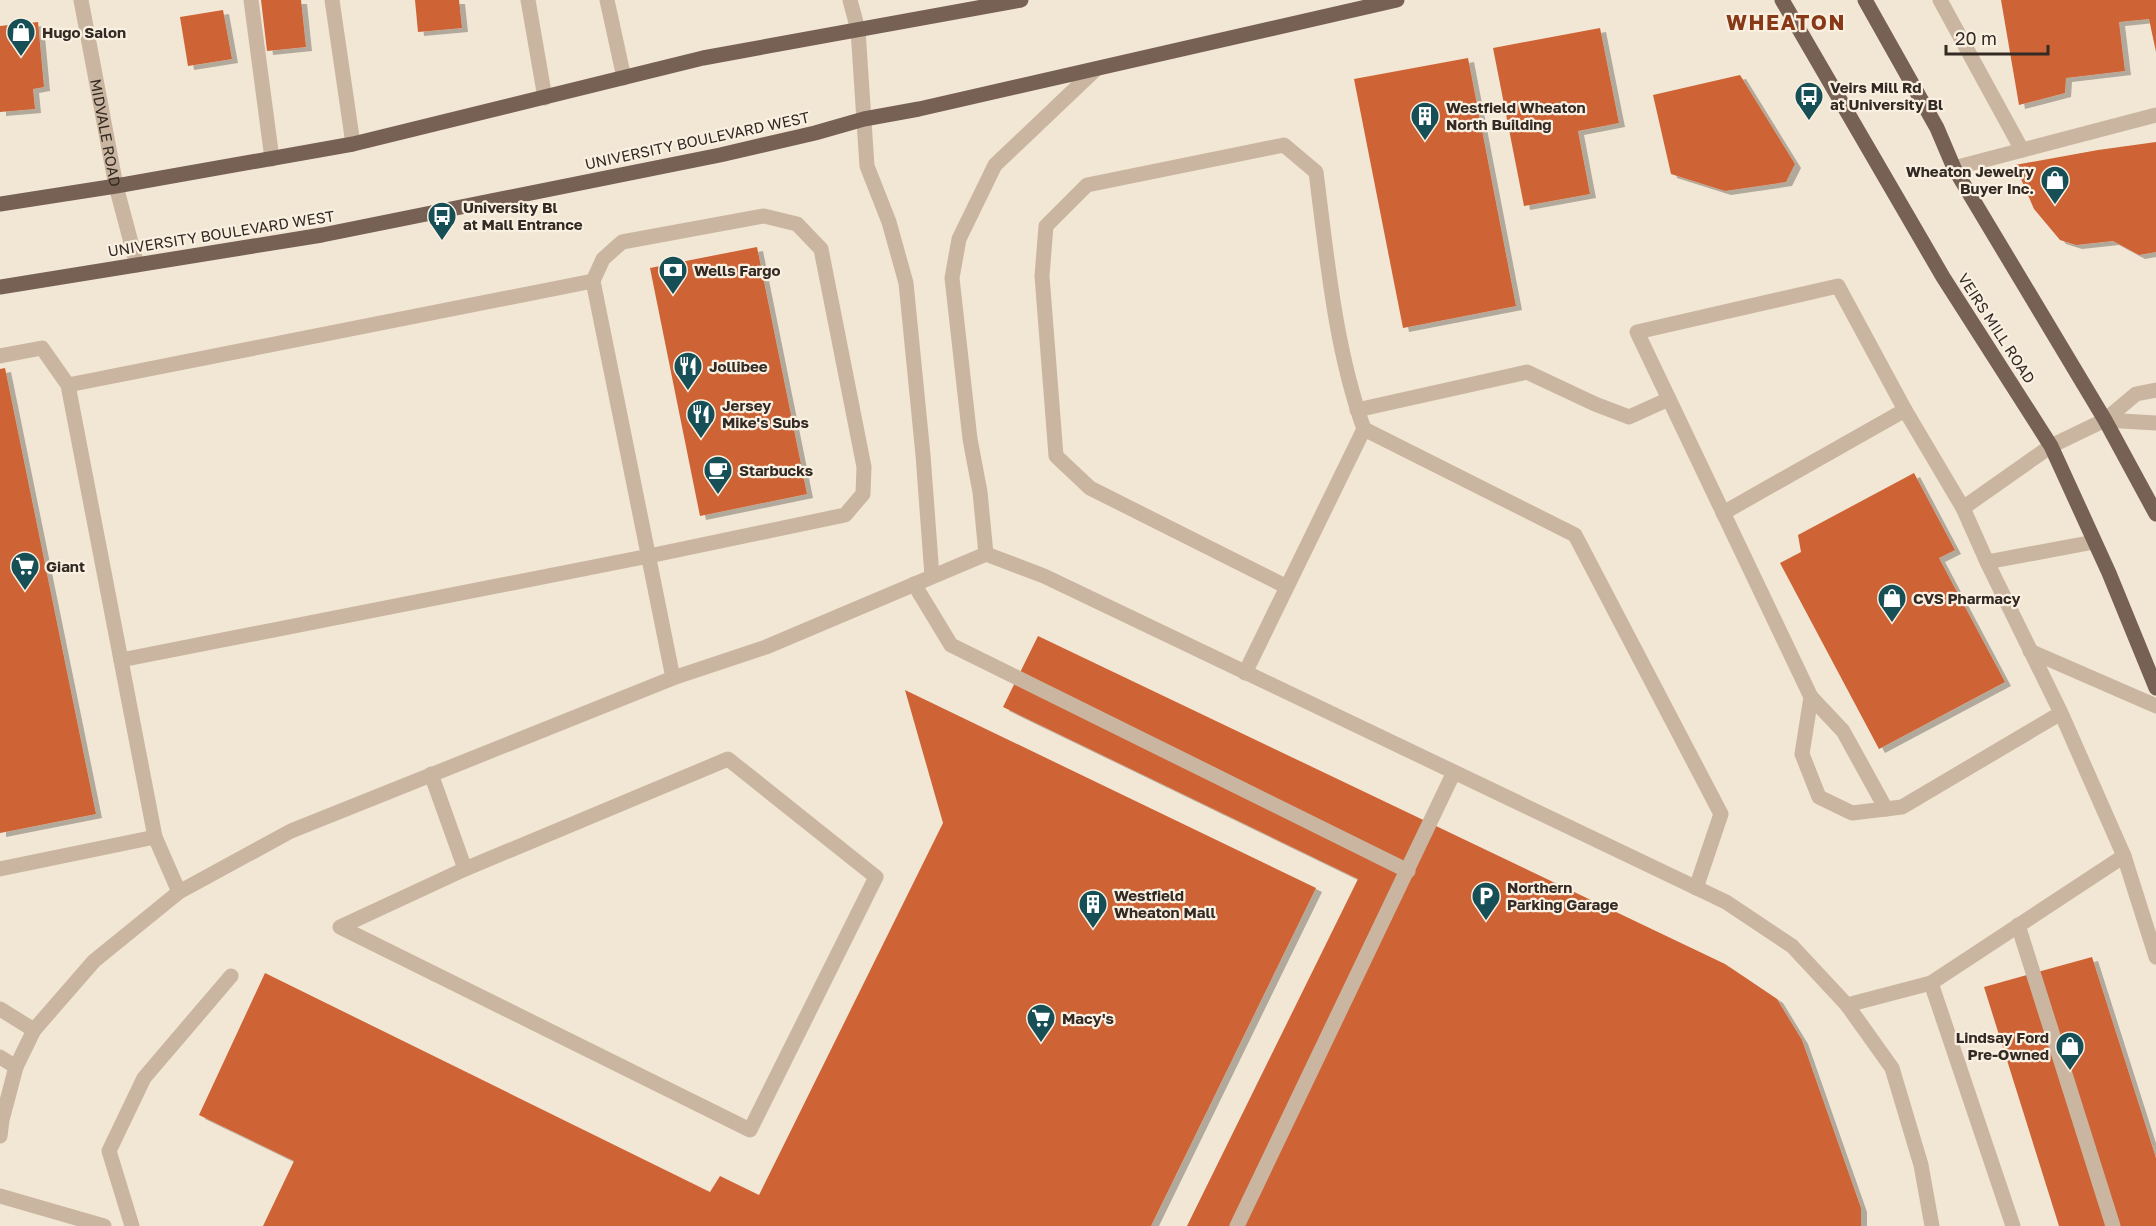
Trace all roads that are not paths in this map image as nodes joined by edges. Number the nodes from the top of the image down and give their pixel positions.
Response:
1 (81, 0) edge
2 (251, 0) edge
3 (332, 0) edge
4 (528, 0) edge
5 (607, 0) edge
6 (850, 0) edge
7 (1021, 0) edge
8 (1397, 0) edge
9 (1782, 0) edge
10 (1865, 0) edge
11 (1940, 0) edge
12 (858, 30) junction
13 (1096, 69) junction
14 (624, 78) junction
15 (545, 98) junction
16 (2156, 115) edge
17 (864, 119) junction
18 (353, 144) junction
19 (2022, 150) junction
20 (272, 159) junction
21 (1954, 168) junction
22 (116, 186) junction
23 (0, 204) edge
24 (137, 265) junction
25 (593, 281) junction
26 (0, 287) edge
27 (0, 356) edge
28 (68, 385) junction
29 (2156, 390) edge
30 (1669, 399) junction
31 (1357, 410) junction
32 (1905, 410) junction
33 (2105, 420) junction
34 (2156, 423) edge
35 (1364, 429) junction
36 (2051, 446) junction
37 (1963, 508) junction
38 (1723, 513) junction
39 (2156, 514) edge
40 (2094, 542) junction
41 (986, 554) junction
42 (649, 556) junction
43 (1987, 562) junction
44 (932, 576) junction
45 (914, 584) junction
46 (1287, 586) junction
47 (2030, 651) junction
48 (121, 660) junction
49 (1245, 673) junction
50 (673, 678) junction
51 (2156, 688) edge
52 (1811, 698) junction
53 (2156, 706) edge
54 (2061, 713) junction
55 (1454, 772) junction
56 (430, 774) junction
57 (1886, 809) junction
58 (155, 837) junction
59 (2124, 856) junction
60 (0, 869) edge
61 (465, 869) junction
62 (1408, 871) junction
63 (1696, 888) junction
64 (179, 892) junction
65 (2018, 925) junction
66 (2156, 957) edge
67 (231, 976) dead end
68 (1931, 983) junction
69 (1847, 1005) junction
70 (0, 1009) edge
71 (34, 1030) junction
72 (0, 1057) edge
73 (16, 1067) junction
74 (0, 1136) edge
75 (0, 1196) edge
76 (104, 1226) edge
77 (132, 1226) edge
78 (1237, 1226) edge
79 (1932, 1226) edge
80 (2013, 1226) edge
81 (2114, 1226) edge

1 - 22 street, MIDVALE ROAD
2 - 20 street
3 - 18 street
4 - 15 street
5 - 14 street
6 - 12 street
7 - 12 main road
8 - 13 main road, UNIVERSITY BOULEVARD WEST
9 - 36 main road, VEIRS MILL ROAD
10 - 21 main road
11 - 19 street
12 - 14 main road
12 - 17 street
13 - 17 main road, UNIVERSITY BOULEVARD WEST
13 - 41 street
14 - 15 main road
15 - 18 main road
16 - 19 street
17 - 24 main road, UNIVERSITY BOULEVARD WEST
17 - 44 street
18 - 20 main road
19 - 21 street
20 - 22 main road
21 - 33 main road
22 - 23 main road
22 - 24 street, MIDVALE ROAD
24 - 26 main road, UNIVERSITY BOULEVARD WEST
25 - 28 street
25 - 42 street
25 - 42 street
27 - 28 street
28 - 48 street
29 - 33 street
30 - 31 street
30 - 32 street
30 - 38 street
31 - 35 street
31 - 46 street
32 - 37 street
32 - 38 street
33 - 34 street
33 - 36 street
33 - 39 main road
35 - 46 street
35 - 63 street
36 - 37 street
36 - 40 main road, VEIRS MILL ROAD
37 - 43 street
38 - 52 street
40 - 43 street
40 - 51 main road, VEIRS MILL ROAD
41 - 44 street
41 - 49 street
42 - 48 street
42 - 50 street
43 - 47 street
44 - 45 street
45 - 50 street
45 - 62 street
46 - 49 street
47 - 53 street
47 - 54 street
48 - 58 street
49 - 55 street
50 - 56 street
52 - 57 street
52 - 57 street
54 - 57 street
54 - 59 street
55 - 62 street
55 - 63 street
56 - 61 street
56 - 64 street
58 - 60 street
58 - 64 street
59 - 65 street
59 - 66 street
61 - 61 street
62 - 78 street
63 - 69 street
64 - 71 street
65 - 68 street
65 - 81 street
67 - 77 street
68 - 69 street
68 - 80 street
69 - 79 street
70 - 71 street
71 - 73 street
72 - 73 street
73 - 74 street
75 - 76 street

